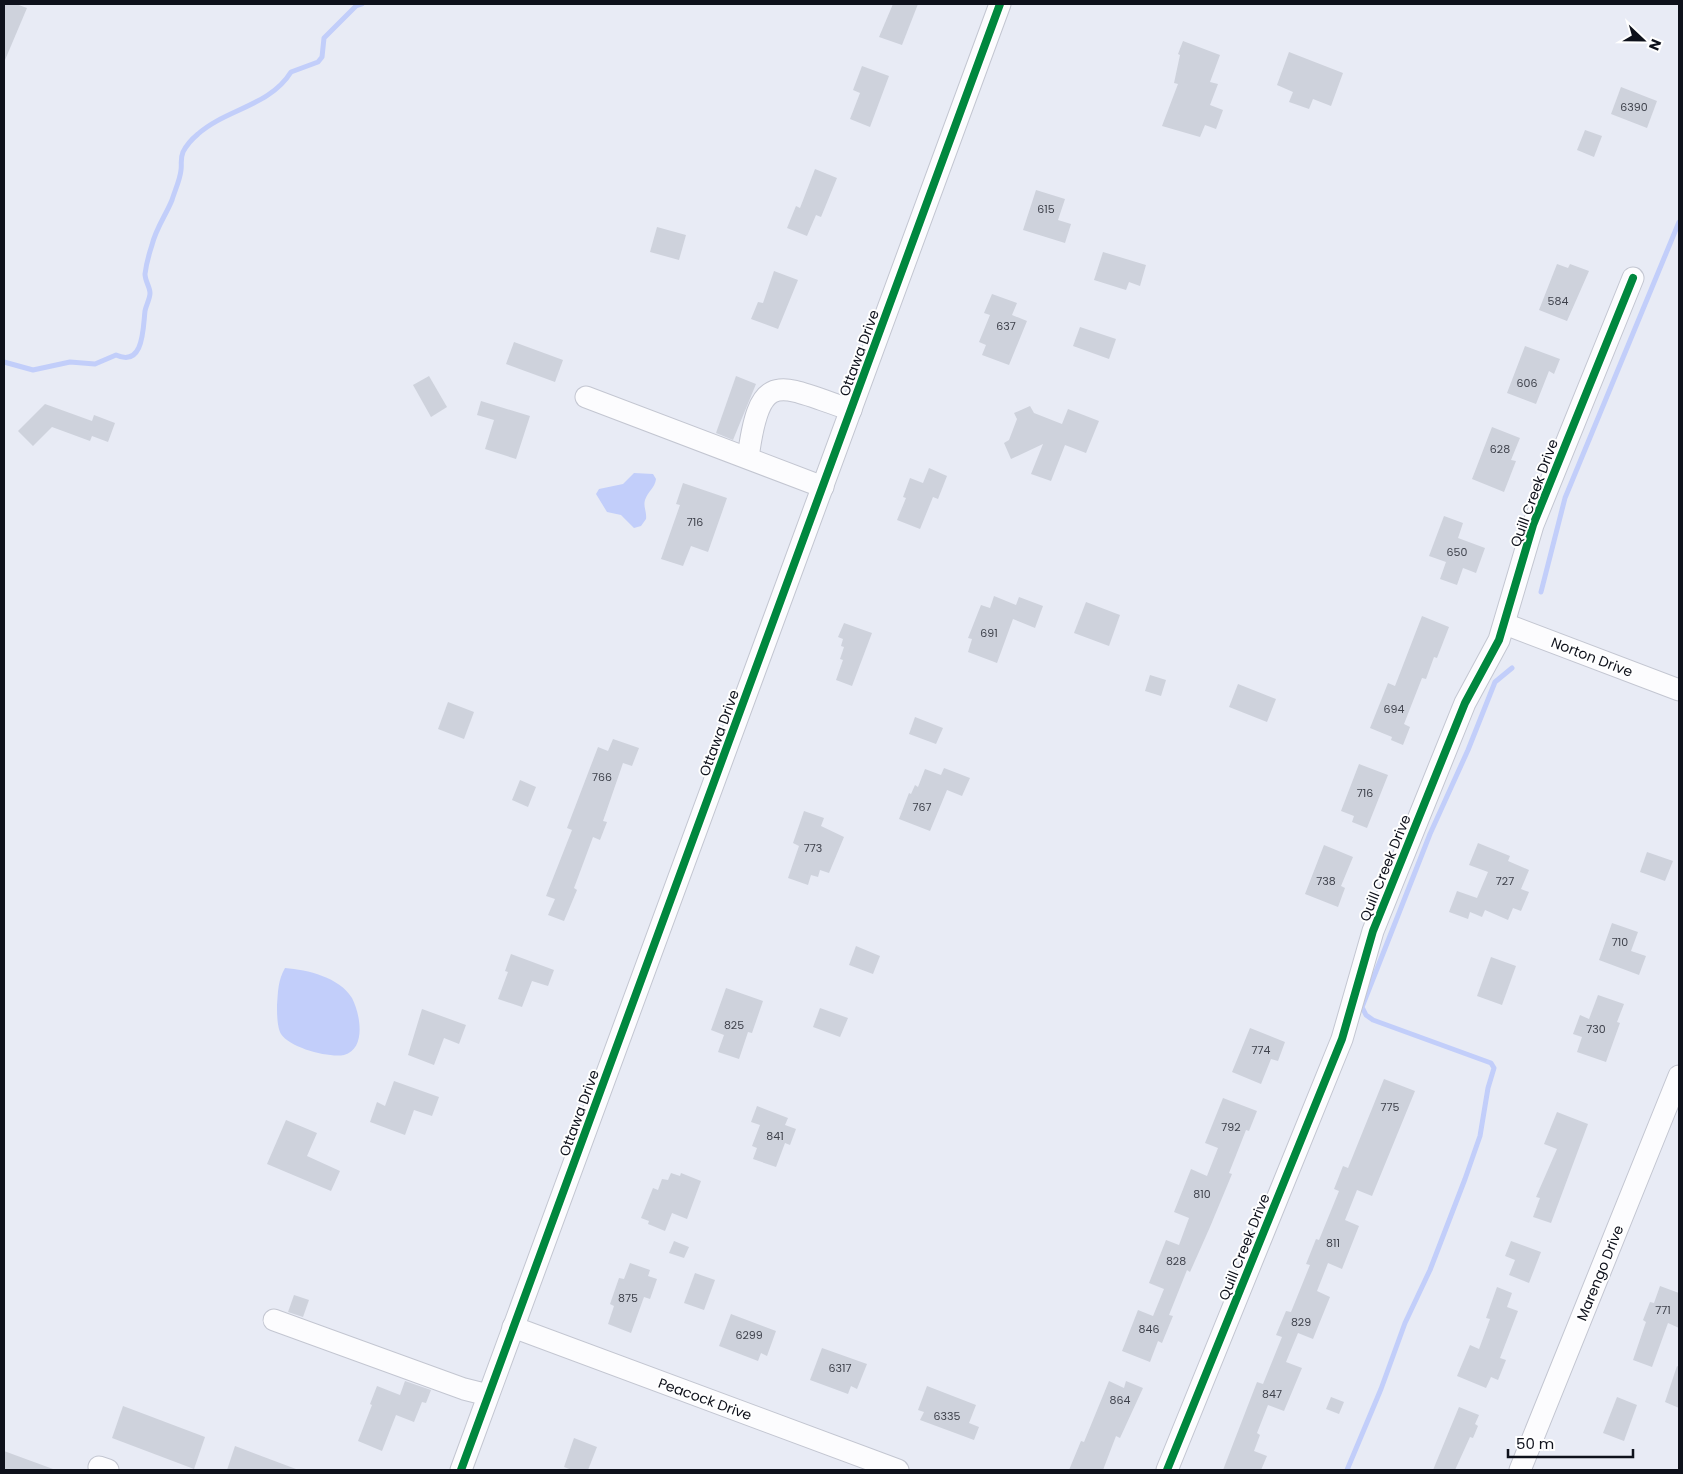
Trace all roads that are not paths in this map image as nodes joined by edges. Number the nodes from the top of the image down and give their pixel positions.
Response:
1 (1000, 4) edge
2 (1633, 278) dead end
3 (586, 397) dead end
4 (851, 410) junction
5 (748, 458) junction
6 (823, 487) junction
7 (1505, 624) junction
8 (1679, 690) edge
9 (1679, 1076) edge
10 (274, 1320) dead end
11 (513, 1327) junction
12 (488, 1395) junction
13 (461, 1470) edge
14 (898, 1470) edge
15 (1167, 1470) edge
16 (1520, 1470) edge

1 - 4 street, Ottawa Drive
2 - 7 street, Quill Creek Drive
3 - 5 street
4 - 5 street
4 - 6 street, Ottawa Drive
5 - 6 street
6 - 11 street, Ottawa Drive
7 - 8 street, Norton Drive
7 - 15 street, Quill Creek Drive
9 - 16 street, Marengo Drive
10 - 12 street
11 - 12 street, Ottawa Drive
11 - 14 street, Peacock Drive
12 - 13 street, Ottawa Drive

